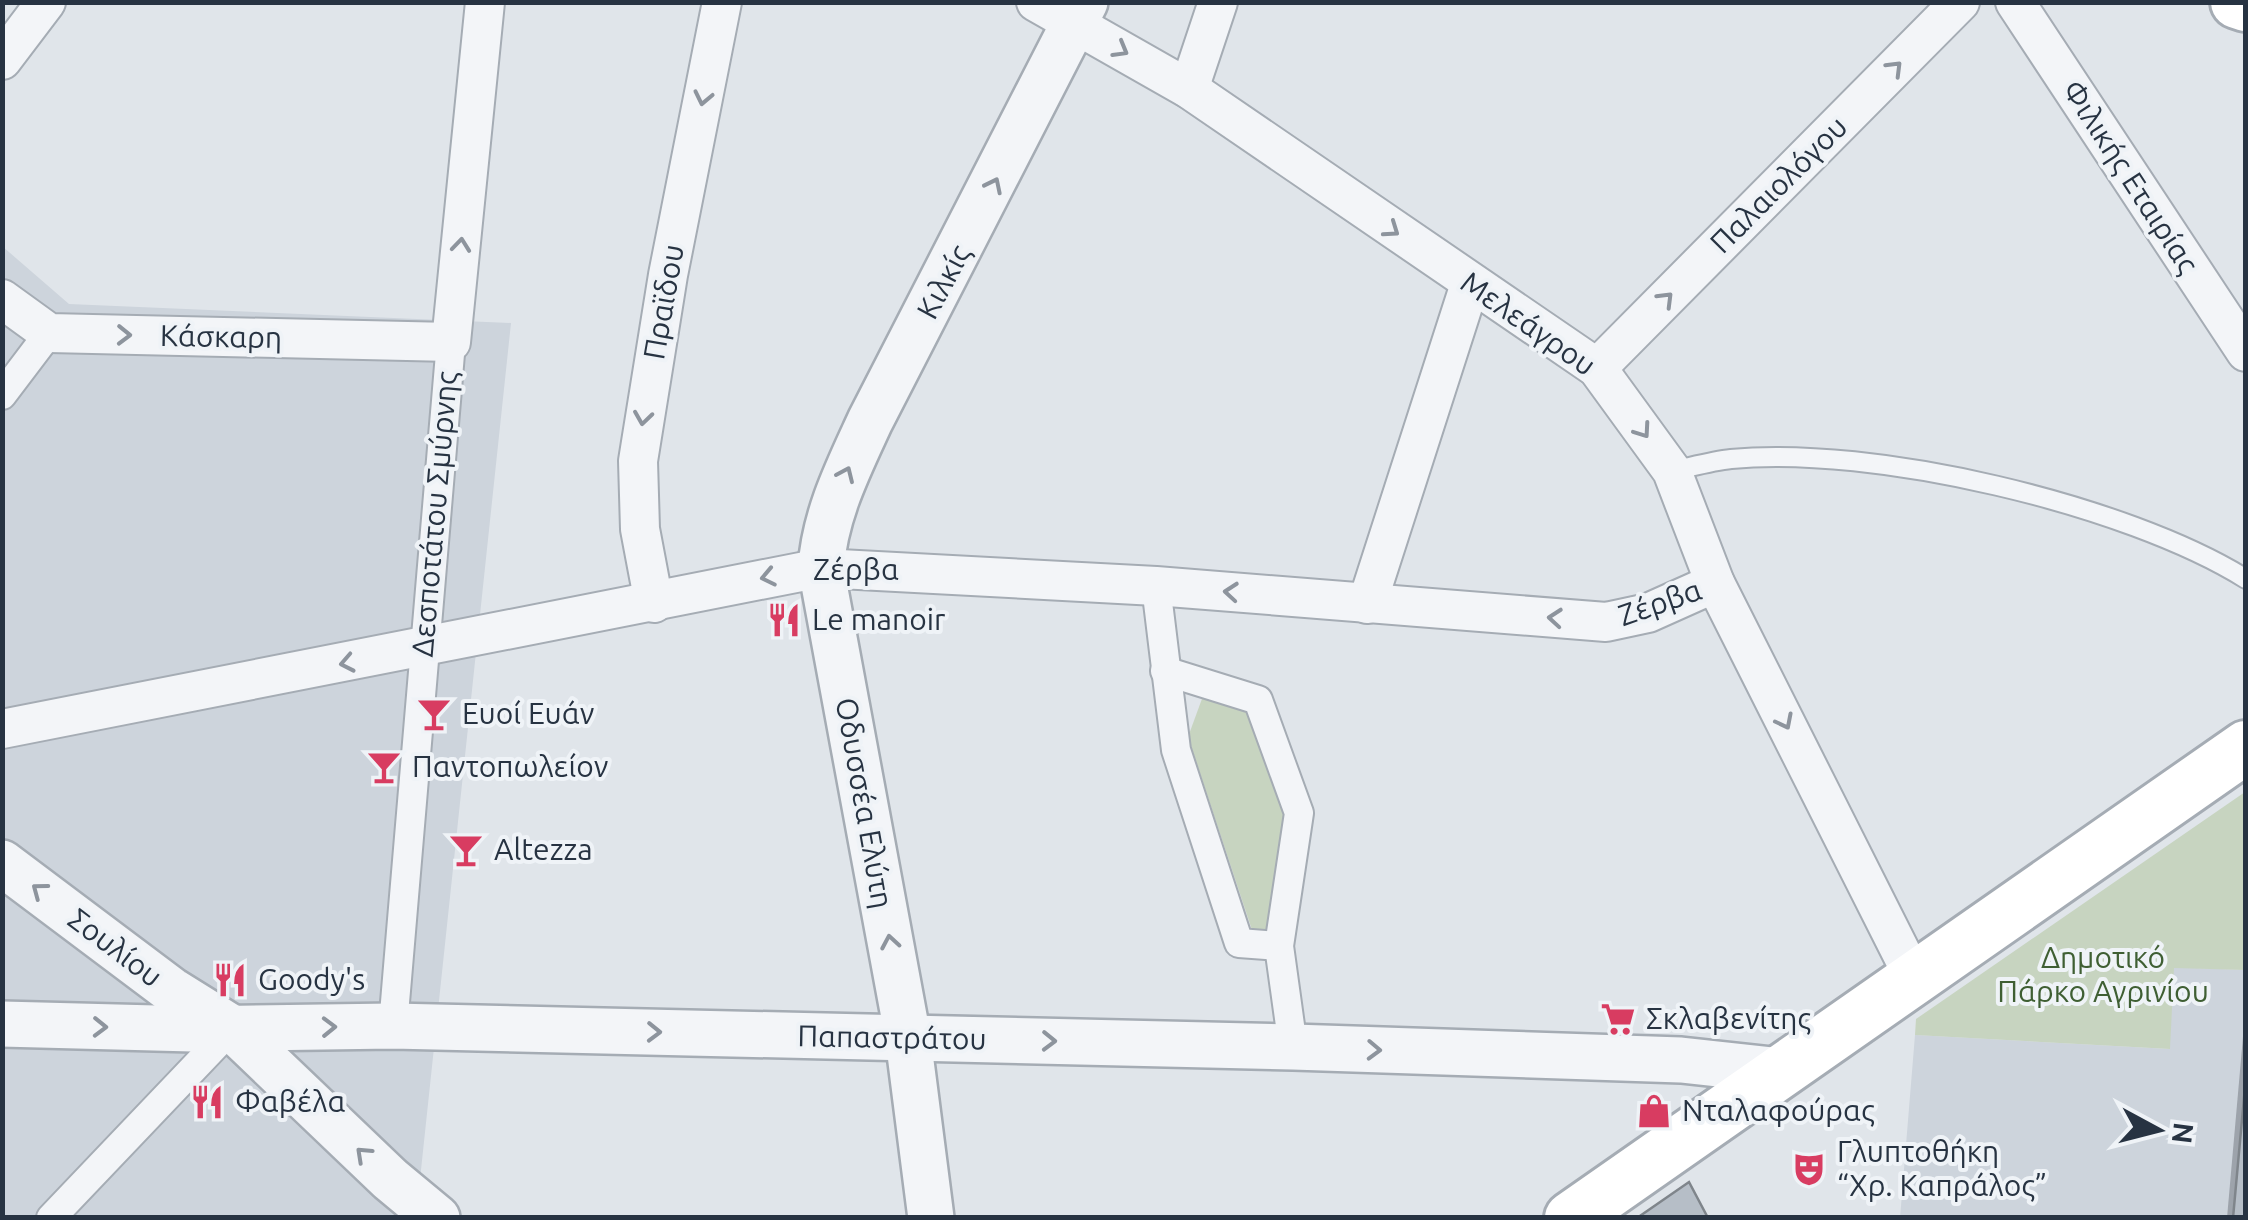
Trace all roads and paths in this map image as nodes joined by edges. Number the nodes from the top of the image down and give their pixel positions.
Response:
1 (46, 2) edge
2 (484, 2) edge
3 (722, 2) edge
4 (1218, 2) edge
5 (1960, 2) edge
6 (2015, 2) edge
7 (2238, 2) edge
8 (2246, 5) edge
9 (1065, 9) edge
10 (2, 60) edge
11 (1189, 89) junction
12 (1470, 284) junction
13 (2, 299) edge
14 (49, 333) junction
15 (451, 342) junction
16 (2246, 352) edge
17 (1597, 368) junction
18 (2, 395) edge
19 (1672, 471) junction
20 (821, 568) junction
21 (2246, 579) edge
22 (1715, 583) junction
23 (1156, 586) junction
24 (654, 603) junction
25 (1367, 604) junction
26 (422, 649) junction
27 (1165, 671) junction
28 (2, 730) edge
29 (2246, 747) edge
30 (2, 863) edge
31 (1279, 946) junction
32 (1912, 976) junction
33 (2, 1024) edge
34 (393, 1026) junction
35 (232, 1028) junction
36 (908, 1038) junction
37 (1293, 1048) junction
38 (1780, 1071) junction
39 (51, 1218) edge
40 (437, 1218) edge
41 (931, 1218) edge
42 (1571, 1218) edge

1 - 10 street
15 -> 2 street, Δεσποτάτου Σμύρνης
3 -> 24 street, Πραϊδου
4 - 11 street
17 -> 5 street, Παλαιολόγου
6 - 16 street, Φιλικής Εταιρίας
7 - 8 main road
9 -> 11 street, Μελεάγρου
20 -> 9 street, Κιλκίς
11 -> 12 street, Μελεάγρου
12 - 17 street, Μελεάγρου
12 - 25 street
13 - 14 street
14 -> 15 street, Κάσκαρη
14 - 18 street
15 - 26 street, Δεσποτάτου Σμύρνης
17 -> 19 street, Μελεάγρου
19 - 21 lane
19 - 22 street, Μελεάγρου
20 - 23 street, Ζέρβα
20 -> 24 street, Ζέρβα
36 -> 20 street, Οδυσσέα Ελύτη
22 -> 25 street, Ζέρβα
22 -> 32 street, Μελεάγρου
25 -> 23 street, Ζέρβα
23 - 27 street
24 - 26 street, Ζέρβα
26 -> 28 street, Ζέρβα
26 - 34 street, Δεσποτάτου Σμύρνης
27 - 31 street
27 - 31 street
29 - 32 main road
35 -> 30 street, Σουλίου
31 - 37 street
32 - 38 main road
33 -> 35 street, Παπαστράτου
35 -> 34 street, Παπαστράτου
34 -> 36 street, Παπαστράτου
35 - 39 street
40 -> 35 street, Σουλίου
36 -> 37 street, Παπαστράτου
36 - 41 street, Οδυσσέα Ελύτη
37 -> 38 street, Παπαστράτου
38 - 42 main road

